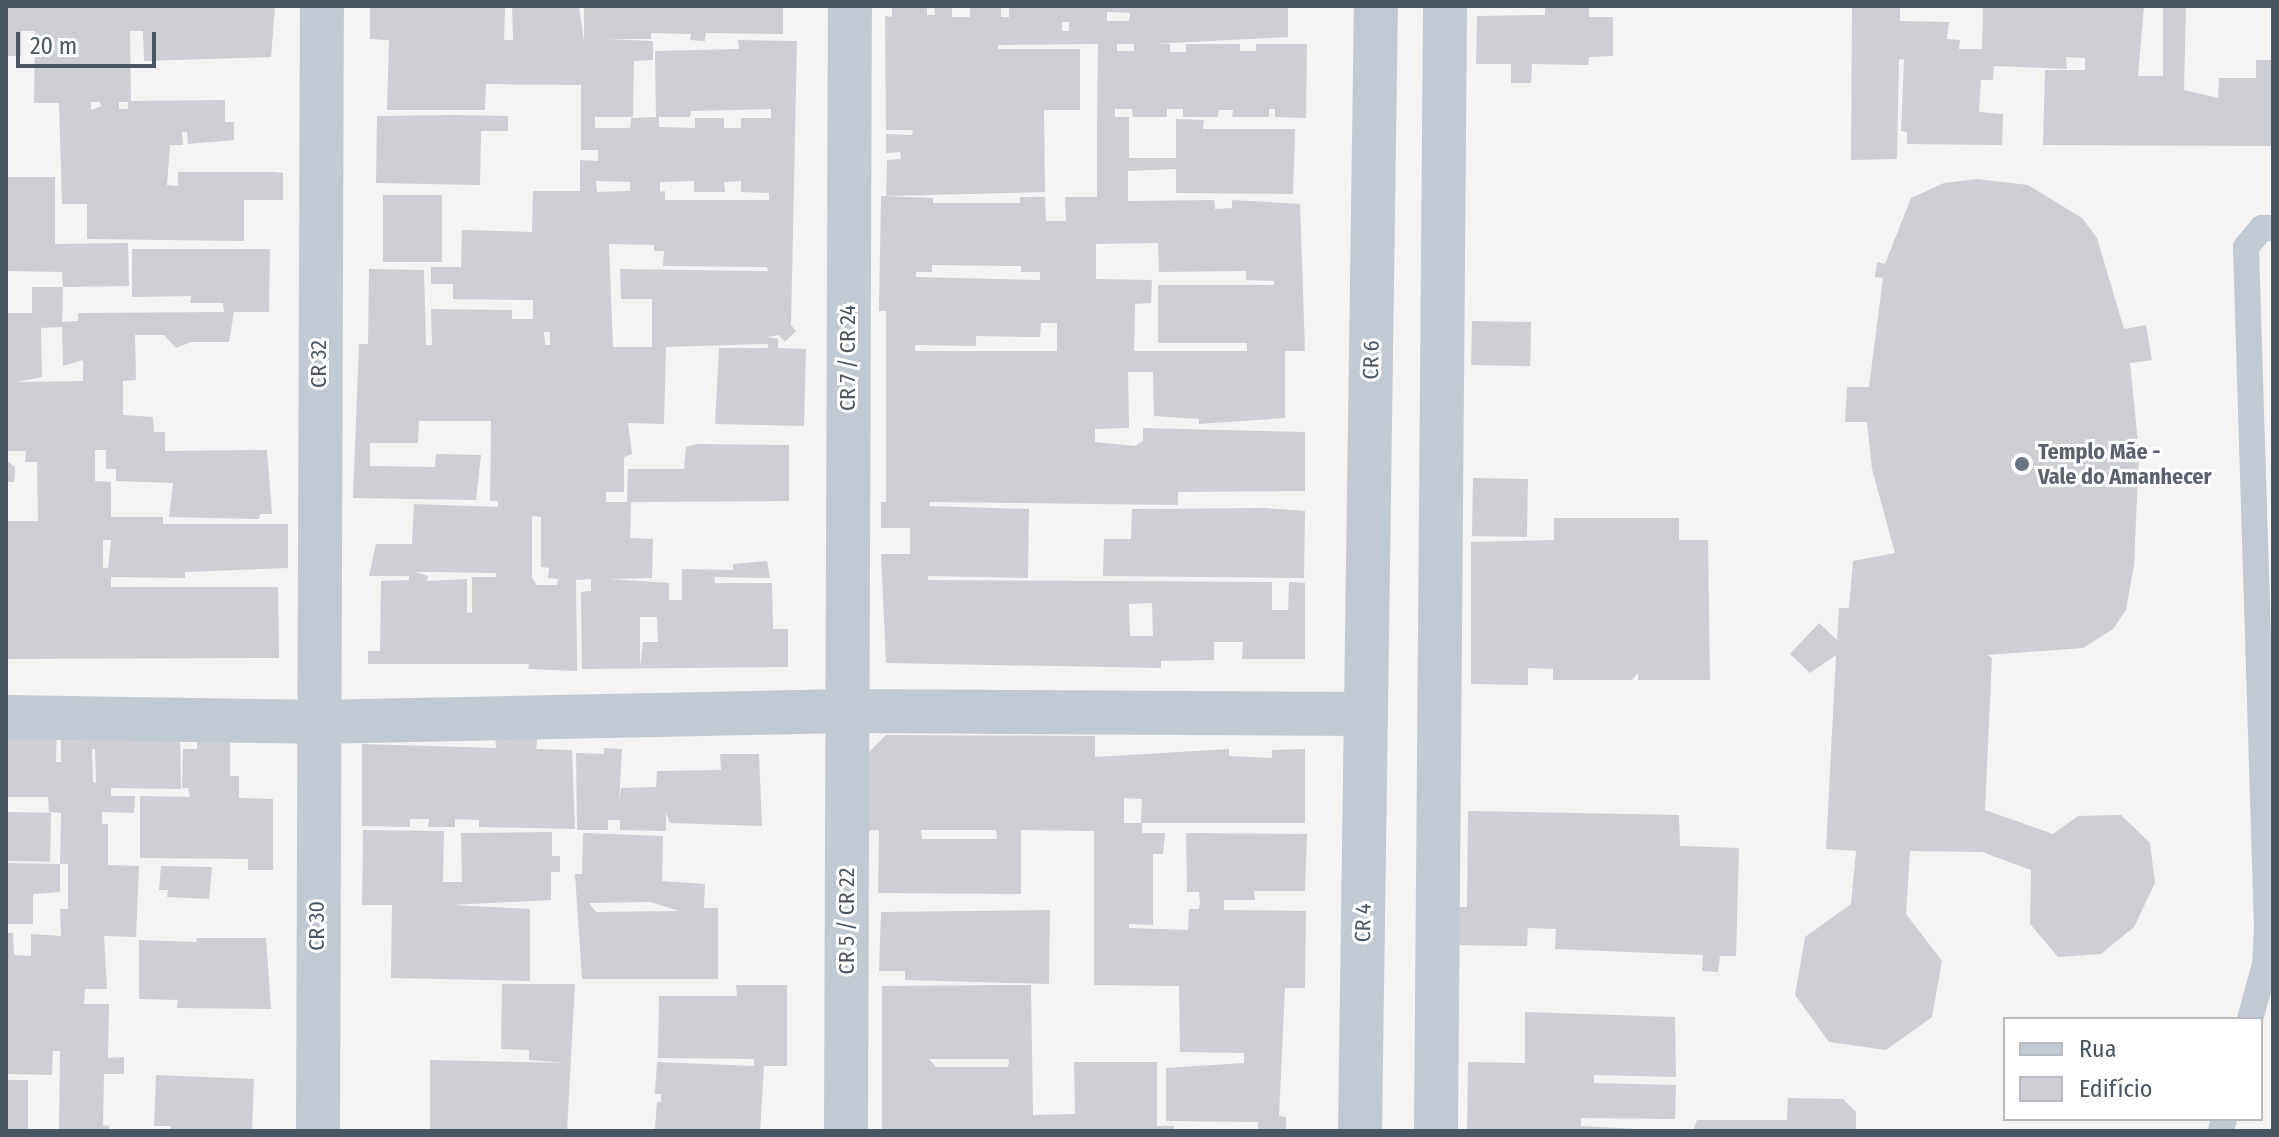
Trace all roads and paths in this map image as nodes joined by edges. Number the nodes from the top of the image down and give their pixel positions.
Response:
1 (322, 6) edge
2 (850, 6) edge
3 (1376, 6) edge
4 (1445, 6) edge
5 (2273, 228) edge
6 (847, 711) junction
7 (1366, 714) junction
8 (6, 717) edge
9 (316, 722) junction
10 (2267, 723) edge
11 (2251, 1017) edge
12 (318, 1131) edge
13 (846, 1131) edge
14 (1360, 1131) edge
15 (1436, 1131) edge

1 - 9 street, CR 32
2 - 6 street, CR 7 / CR 24
3 - 7 street, CR 6
4 - 15 street
5 - 10 lane
6 - 7 street
6 - 9 street
6 - 13 street, CR 5 / CR 22
7 - 14 street, CR 4
8 - 9 street
9 - 12 street, CR 30
10 - 11 lane

